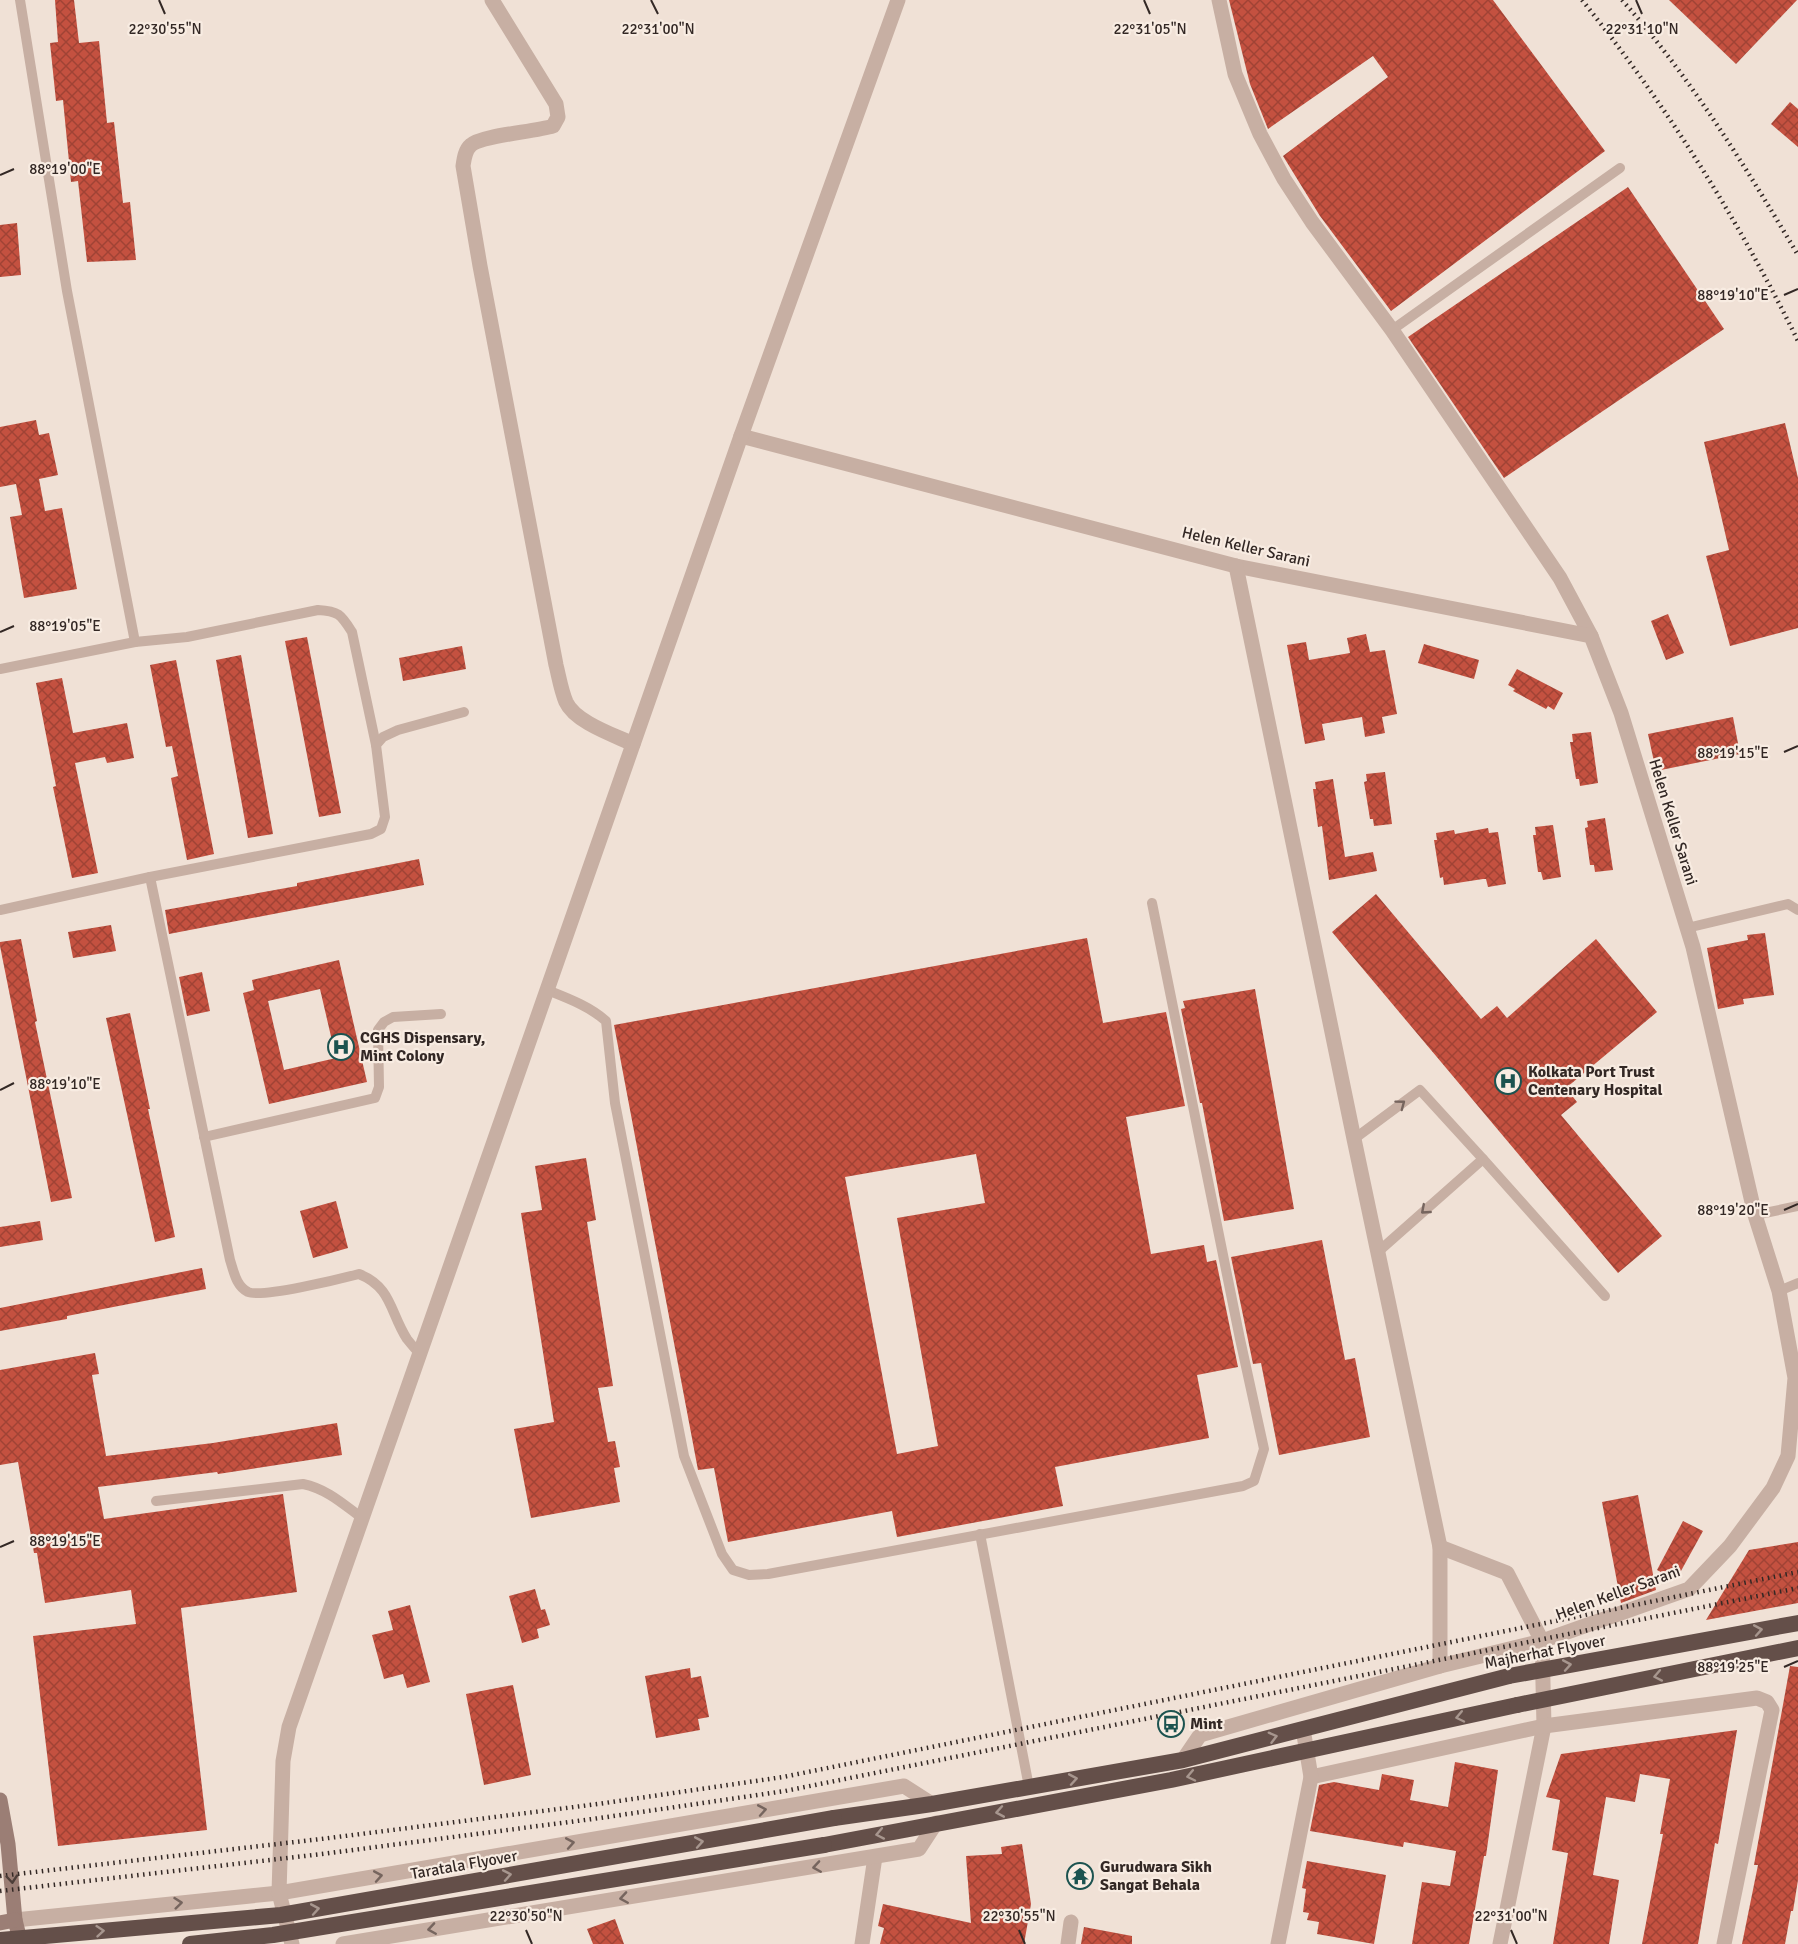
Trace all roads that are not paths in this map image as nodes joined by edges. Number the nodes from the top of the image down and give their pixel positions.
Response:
1 (20, 0) edge
2 (492, 0) edge
3 (898, 0) edge
4 (1219, 0) edge
5 (1620, 168) dead end
6 (1392, 330) junction
7 (741, 436) junction
8 (1236, 566) junction
9 (1591, 636) junction
10 (135, 642) junction
11 (0, 669) edge
12 (464, 712) dead end
13 (633, 744) junction
14 (376, 745) junction
15 (150, 878) junction
16 (1152, 903) dead end
17 (0, 910) edge
18 (1798, 910) edge
19 (1687, 928) junction
20 (547, 990) junction
21 (441, 1014) dead end
22 (204, 1137) junction
23 (1354, 1139) junction
24 (1483, 1159) junction
25 (1798, 1206) edge
26 (1755, 1215) junction
27 (1379, 1251) junction
28 (1798, 1283) edge
29 (1779, 1291) junction
30 (1605, 1296) dead end
31 (420, 1354) junction
32 (156, 1501) dead end
33 (362, 1518) junction
34 (980, 1534) junction
35 (1440, 1547) junction
36 (1798, 1623) edge
37 (1542, 1641) junction
38 (1798, 1648) edge
39 (1440, 1666) junction
40 (1544, 1726) junction
41 (1303, 1729) junction
42 (1308, 1751) junction
43 (1183, 1760) junction
44 (1311, 1777) junction
45 (1029, 1787) junction
46 (0, 1800) edge
47 (932, 1804) junction
48 (936, 1823) junction
49 (874, 1857) junction
50 (279, 1893) junction
51 (8, 1921) edge
52 (1071, 1922) dead end
53 (0, 1940) edge
54 (21, 1944) edge
55 (190, 1944) edge
56 (292, 1944) edge
57 (343, 1944) edge
58 (862, 1944) edge
59 (1068, 1944) edge
60 (1278, 1944) edge
61 (1500, 1944) edge
62 (1724, 1944) edge

1 - 10 lane
2 - 13 street
3 - 7 street
4 - 6 street
5 - 6 lane
6 - 9 street
7 - 8 street, Helen Keller Sarani
7 - 13 street
8 - 9 street, Helen Keller Sarani
8 - 23 street
9 - 19 street, Helen Keller Sarani
10 - 11 lane
10 - 14 lane
12 - 14 lane
13 - 20 street
14 - 15 lane
15 - 17 lane
15 - 22 lane
16 - 34 lane
18 - 19 lane
19 - 26 street, Helen Keller Sarani
20 - 31 street
20 - 34 lane
21 - 22 lane
22 - 31 lane
23 -> 24 lane
23 - 27 street
24 -> 27 lane
24 - 30 lane
25 - 26 lane
26 - 29 street, Helen Keller Sarani
27 - 35 street
28 - 29 lane
29 - 37 street, Helen Keller Sarani
31 - 33 street
32 - 33 lane
33 - 50 street
34 - 45 lane
35 - 37 street
35 - 39 street
41 -> 36 highway, Majherhat Flyover, bridge
37 - 39 street, Helen Keller Sarani
37 - 40 street
38 -> 42 highway, bridge
39 - 43 street, Helen Keller Sarani
40 - 44 street
40 - 61 street
40 - 62 street
41 - 42 street
43 -> 41 highway, Majherhat Flyover
42 - 44 street
42 -> 48 highway
45 -> 43 highway, Taratala Flyover
44 - 60 street
45 - 47 highway, Taratala Flyover
46 -> 51 main road
50 -> 47 street
53 -> 47 highway, Taratala Flyover, bridge
48 - 49 street
48 -> 55 highway, bridge
49 -> 57 street
49 - 58 street
51 -> 50 street
50 - 56 street
51 - 54 main road
52 - 59 street

